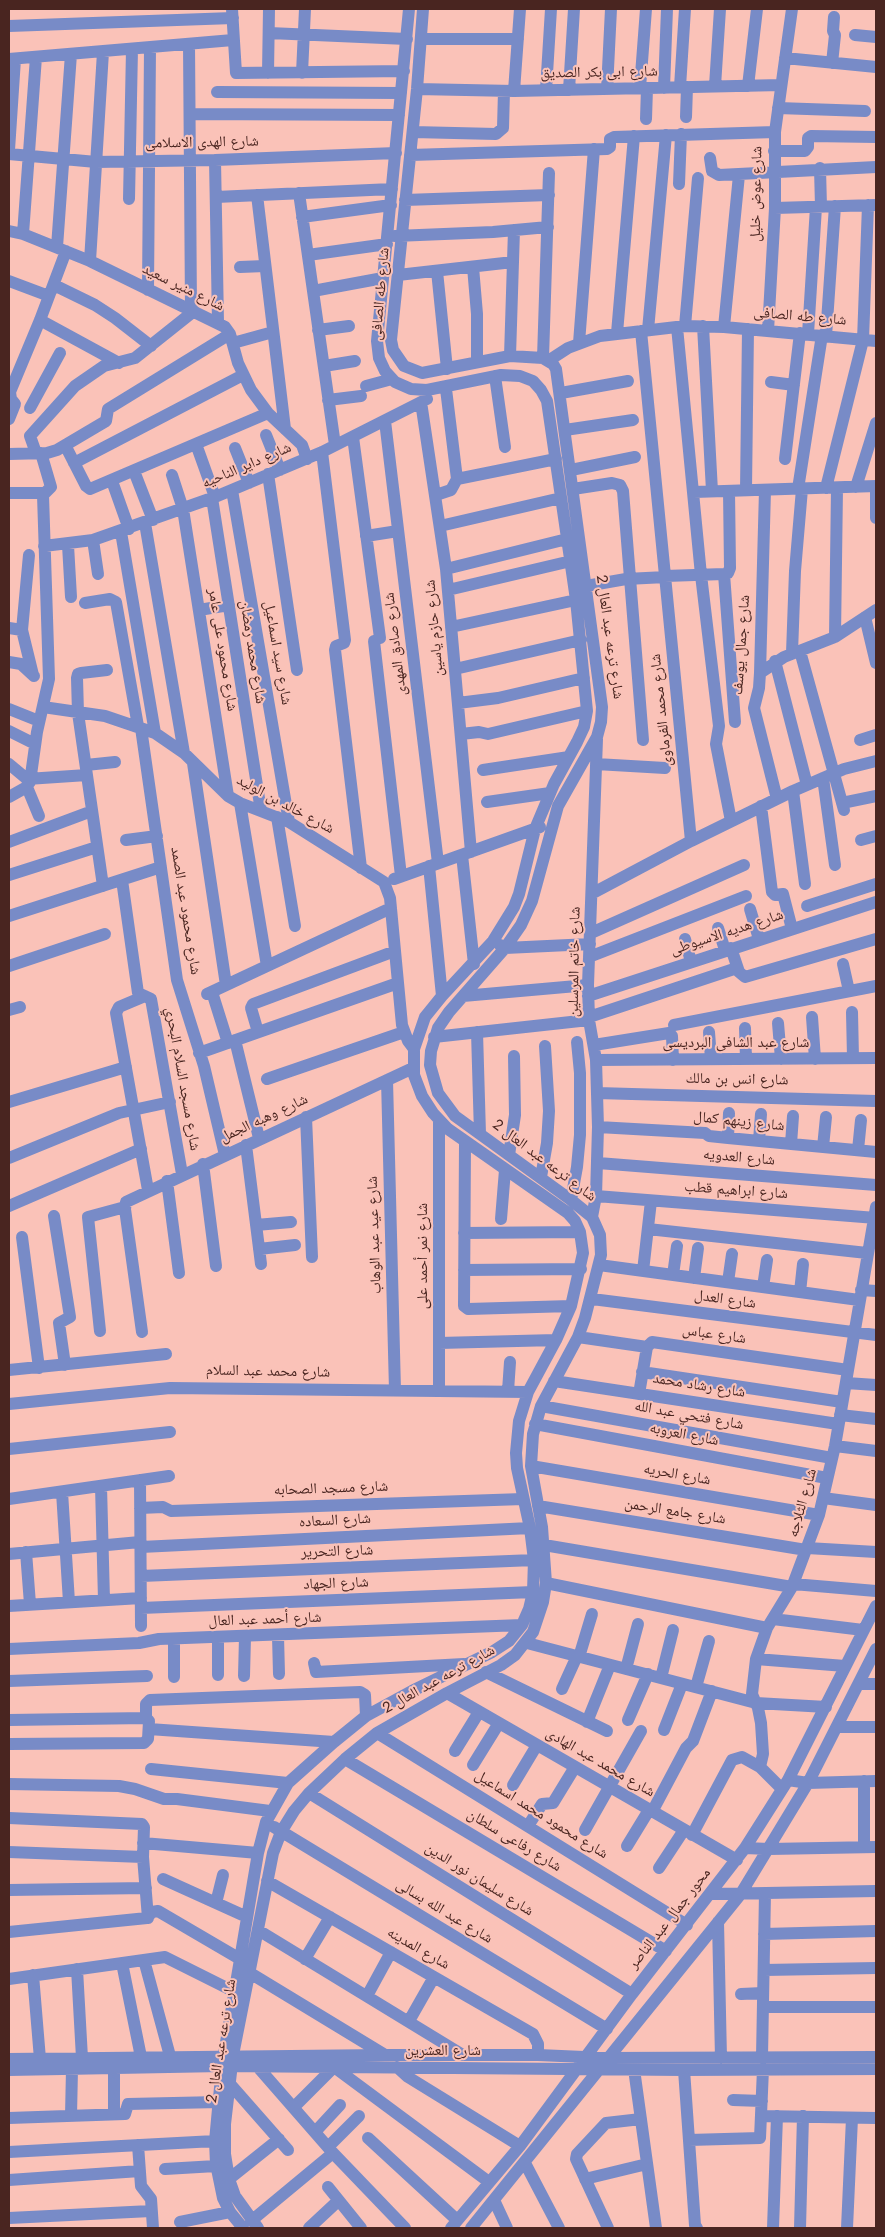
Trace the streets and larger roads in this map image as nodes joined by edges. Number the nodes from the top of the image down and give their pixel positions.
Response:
1 (269, 9) edge
2 (305, 9) edge
3 (408, 9) edge
4 (423, 9) edge
5 (520, 9) edge
6 (551, 9) edge
7 (574, 9) edge
8 (611, 9) edge
9 (646, 9) edge
10 (667, 9) edge
11 (685, 9) edge
12 (720, 9) edge
13 (757, 9) edge
14 (792, 9) edge
15 (232, 13) edge
16 (834, 17) dead end
17 (9, 26) edge
18 (269, 32) junction
19 (304, 34) junction
20 (855, 36) dead end
21 (876, 37) edge
22 (407, 39) junction
23 (421, 39) junction
24 (518, 39) junction
25 (234, 40) junction
26 (189, 44) junction
27 (150, 48) junction
28 (132, 49) junction
29 (103, 52) junction
30 (71, 54) junction
31 (405, 55) junction
32 (420, 55) junction
33 (36, 57) junction
34 (785, 58) junction
35 (12, 59) edge
36 (832, 63) junction
37 (876, 67) edge
38 (404, 71) junction
39 (268, 73) junction
40 (302, 73) junction
41 (781, 85) junction
42 (715, 86) junction
43 (748, 86) junction
44 (684, 87) junction
45 (644, 88) junction
46 (664, 88) junction
47 (417, 89) junction
48 (607, 89) junction
49 (546, 90) junction
50 (569, 90) junction
51 (509, 91) junction
52 (217, 92) dead end
53 (402, 93) junction
54 (778, 108) junction
55 (865, 111) dead end
56 (190, 114) junction
57 (399, 114) junction
58 (686, 117) dead end
59 (646, 119) dead end
60 (413, 132) junction
61 (775, 132) junction
62 (681, 134) junction
63 (666, 135) junction
64 (634, 136) junction
65 (876, 137) edge
66 (594, 149) junction
67 (9, 150) edge
68 (774, 151) junction
69 (396, 153) junction
70 (9, 154) edge
71 (410, 155) junction
72 (29, 156) junction
73 (710, 158) dead end
74 (64, 159) junction
75 (190, 160) junction
76 (215, 160) junction
77 (130, 161) junction
78 (149, 161) junction
79 (96, 162) junction
80 (876, 167) edge
81 (820, 168) junction
82 (775, 171) junction
83 (550, 173) dead end
84 (739, 175) junction
85 (698, 178) dead end
86 (679, 184) dead end
87 (392, 189) junction
88 (299, 193) junction
89 (257, 195) junction
90 (549, 195) junction
91 (216, 197) junction
92 (129, 198) dead end
93 (405, 200) junction
94 (391, 205) junction
95 (872, 205) edge
96 (835, 206) junction
97 (819, 207) junction
98 (775, 208) junction
99 (302, 217) junction
100 (548, 227) junction
101 (514, 230) junction
102 (9, 231) edge
103 (23, 234) junction
104 (402, 237) junction
105 (387, 240) junction
106 (61, 249) junction
107 (308, 255) junction
108 (90, 261) junction
109 (513, 262) junction
110 (265, 266) junction
111 (240, 267) dead end
112 (473, 267) junction
113 (437, 271) junction
114 (398, 275) junction
115 (383, 278) junction
116 (9, 281) edge
117 (148, 290) junction
118 (51, 291) junction
119 (313, 291) junction
120 (192, 311) junction
121 (40, 320) junction
122 (218, 322) junction
123 (349, 326) dead end
124 (681, 326) junction
125 (703, 326) junction
126 (724, 327) junction
127 (748, 329) junction
128 (318, 330) junction
129 (644, 330) junction
130 (768, 331) junction
131 (273, 332) junction
132 (617, 333) junction
133 (804, 334) junction
134 (824, 335) junction
135 (231, 339) junction
136 (870, 340) edge
137 (579, 343) junction
138 (151, 346) junction
139 (60, 354) dead end
140 (510, 356) junction
141 (355, 360) dead end
142 (546, 360) junction
143 (476, 362) junction
144 (119, 363) junction
145 (324, 366) junction
146 (447, 369) junction
147 (243, 375) junction
148 (495, 376) junction
149 (392, 379) junction
150 (628, 381) dead end
151 (771, 382) dead end
152 (794, 385) junction
153 (449, 388) junction
154 (560, 393) junction
155 (10, 396) edge
156 (328, 400) junction
157 (421, 402) junction
158 (30, 408) junction
159 (268, 413) junction
160 (9, 418) edge
161 (46, 419) junction
162 (633, 420) dead end
163 (385, 421) junction
164 (876, 423) edge
165 (285, 429) junction
166 (565, 430) junction
167 (266, 435) dead end
168 (353, 437) junction
169 (196, 444) junction
170 (65, 445) junction
171 (335, 445) junction
172 (505, 447) dead end
173 (235, 448) dead end
174 (322, 452) junction
175 (38, 453) junction
176 (9, 454) edge
177 (634, 457) dead end
178 (307, 459) junction
179 (556, 459) junction
180 (785, 459) dead end
181 (74, 463) junction
182 (570, 470) junction
183 (134, 471) junction
184 (274, 472) junction
185 (172, 475) dead end
186 (456, 479) junction
187 (112, 481) junction
188 (248, 483) junction
189 (876, 486) edge
190 (856, 487) junction
191 (832, 488) junction
192 (573, 489) junction
193 (800, 489) junction
194 (232, 490) junction
195 (746, 490) junction
196 (765, 490) junction
197 (712, 491) junction
198 (729, 491) junction
199 (694, 492) junction
200 (9, 493) edge
201 (44, 493) junction
202 (436, 495) junction
203 (213, 498) junction
204 (561, 498) junction
205 (183, 509) junction
206 (876, 518) edge
207 (149, 521) junction
208 (440, 526) junction
209 (125, 530) junction
210 (398, 531) junction
211 (366, 536) junction
212 (567, 539) junction
213 (93, 540) junction
214 (68, 545) junction
215 (45, 551) junction
216 (571, 561) junction
217 (446, 569) junction
218 (98, 574) dead end
219 (724, 574) junction
220 (701, 575) junction
221 (666, 577) junction
222 (631, 579) junction
223 (586, 586) junction
224 (448, 590) junction
225 (71, 597) dead end
226 (576, 600) junction
227 (85, 603) dead end
228 (229, 605) junction
229 (199, 610) junction
230 (876, 610) edge
231 (865, 617) junction
232 (451, 627) junction
233 (9, 628) edge
234 (22, 630) junction
235 (834, 637) junction
236 (581, 640) junction
237 (796, 652) junction
238 (596, 658) junction
239 (583, 661) junction
240 (9, 662) edge
241 (775, 662) junction
242 (876, 663) edge
243 (455, 669) junction
244 (107, 670) dead end
245 (297, 670) dead end
246 (760, 673) junction
247 (33, 675) junction
248 (584, 678) junction
249 (49, 679) junction
250 (458, 703) junction
251 (755, 703) junction
252 (43, 707) junction
253 (9, 709) edge
254 (587, 711) junction
255 (78, 713) junction
256 (39, 721) junction
257 (734, 722) junction
258 (139, 727) junction
259 (9, 731) edge
260 (155, 733) junction
261 (461, 734) junction
262 (876, 735) edge
263 (597, 737) junction
264 (716, 738) junction
265 (643, 740) dead end
266 (860, 740) dead end
267 (35, 744) junction
268 (184, 753) junction
269 (569, 757) junction
270 (876, 761) edge
271 (115, 762) dead end
272 (193, 763) junction
273 (9, 764) edge
274 (596, 764) junction
275 (665, 768) dead end
276 (86, 770) junction
277 (483, 770) dead end
278 (829, 775) junction
279 (28, 783) junction
280 (807, 785) junction
281 (793, 792) junction
282 (550, 793) junction
283 (228, 796) junction
284 (876, 796) edge
285 (9, 797) edge
286 (777, 799) junction
287 (487, 802) dead end
288 (240, 803) junction
289 (761, 806) junction
290 (92, 811) junction
291 (261, 811) junction
292 (39, 816) dead end
293 (283, 820) junction
294 (731, 821) junction
295 (553, 823) junction
296 (535, 829) junction
297 (157, 836) junction
298 (876, 836) edge
299 (126, 840) dead end
300 (691, 840) junction
301 (861, 840) dead end
302 (9, 842) edge
303 (97, 847) junction
304 (467, 853) junction
305 (434, 865) junction
306 (744, 865) dead end
307 (835, 865) dead end
308 (161, 868) junction
309 (361, 868) junction
310 (9, 876) edge
311 (401, 876) junction
312 (122, 880) junction
313 (384, 882) junction
314 (805, 884) dead end
315 (876, 884) edge
316 (103, 886) junction
317 (593, 893) junction
318 (746, 896) dead end
319 (876, 904) edge
320 (807, 906) dead end
321 (391, 908) junction
322 (750, 909) dead end
323 (9, 916) edge
324 (295, 926) dead end
325 (718, 928) dead end
326 (792, 929) junction
327 (105, 934) dead end
328 (685, 939) dead end
329 (759, 939) junction
330 (876, 939) edge
331 (493, 941) junction
332 (590, 944) junction
333 (505, 948) junction
334 (728, 949) junction
335 (395, 951) junction
336 (691, 962) junction
337 (474, 964) junction
338 (842, 964) dead end
339 (9, 966) edge
340 (267, 966) junction
341 (737, 968) junction
342 (398, 983) junction
343 (226, 985) junction
344 (876, 986) edge
345 (588, 991) junction
346 (849, 991) junction
347 (145, 996) junction
348 (442, 996) junction
349 (463, 996) junction
350 (852, 1012) dead end
351 (812, 1017) dead end
352 (589, 1018) junction
353 (422, 1023) junction
354 (778, 1023) dead end
355 (674, 1025) dead end
356 (745, 1028) dead end
357 (258, 1032) junction
358 (404, 1032) junction
359 (436, 1032) junction
360 (477, 1032) junction
361 (709, 1032) dead end
362 (231, 1041) junction
363 (577, 1042) dead end
364 (594, 1045) junction
365 (545, 1046) dead end
366 (414, 1049) junction
367 (199, 1053) junction
368 (514, 1056) dead end
369 (853, 1058) junction
370 (876, 1058) edge
371 (746, 1059) junction
372 (781, 1059) junction
373 (814, 1059) junction
374 (596, 1060) junction
375 (673, 1060) junction
376 (712, 1060) junction
377 (126, 1067) junction
378 (413, 1068) junction
379 (267, 1079) dead end
380 (387, 1080) junction
381 (597, 1093) junction
382 (876, 1101) edge
383 (9, 1102) edge
384 (170, 1102) junction
385 (134, 1109) junction
386 (729, 1113) dead end
387 (761, 1114) dead end
388 (793, 1116) dead end
389 (306, 1117) junction
390 (826, 1117) dead end
391 (861, 1120) dead end
392 (440, 1122) junction
393 (598, 1127) junction
394 (480, 1134) junction
395 (260, 1138) junction
396 (728, 1138) junction
397 (759, 1141) junction
398 (465, 1143) junction
399 (791, 1144) junction
400 (246, 1145) junction
401 (824, 1147) junction
402 (141, 1150) junction
403 (858, 1150) junction
404 (876, 1152) edge
405 (225, 1155) junction
406 (509, 1155) junction
407 (9, 1158) edge
408 (598, 1163) junction
409 (203, 1164) junction
410 (505, 1170) junction
411 (182, 1174) junction
412 (540, 1177) junction
413 (167, 1181) junction
414 (876, 1185) edge
415 (148, 1190) junction
416 (596, 1196) junction
417 (571, 1200) junction
418 (651, 1201) junction
419 (127, 1203) junction
420 (9, 1206) edge
421 (875, 1214) edge
422 (54, 1216) dead end
423 (592, 1217) junction
424 (501, 1219) dead end
425 (292, 1222) dead end
426 (256, 1225) junction
427 (648, 1229) junction
428 (580, 1232) junction
429 (464, 1233) junction
430 (22, 1237) dead end
431 (295, 1245) dead end
432 (677, 1246) dead end
433 (698, 1248) dead end
434 (259, 1249) junction
435 (870, 1252) edge
436 (583, 1253) junction
437 (732, 1254) dead end
438 (312, 1257) dead end
439 (600, 1260) junction
440 (767, 1260) dead end
441 (261, 1264) dead end
442 (803, 1264) dead end
443 (216, 1266) dead end
444 (581, 1269) junction
445 (464, 1270) junction
446 (643, 1271) junction
447 (179, 1273) dead end
448 (673, 1275) junction
449 (694, 1278) junction
450 (728, 1282) junction
451 (763, 1287) junction
452 (876, 1291) edge
453 (800, 1292) junction
454 (860, 1295) junction
455 (592, 1299) junction
456 (571, 1306) junction
457 (100, 1331) dead end
458 (142, 1332) dead end
459 (854, 1333) junction
460 (876, 1335) edge
461 (578, 1338) junction
462 (556, 1340) junction
463 (439, 1343) junction
464 (646, 1347) junction
465 (166, 1354) dead end
466 (510, 1362) dead end
467 (65, 1365) junction
468 (39, 1368) junction
469 (9, 1370) edge
470 (642, 1372) junction
471 (847, 1376) junction
472 (554, 1381) junction
473 (876, 1385) edge
474 (395, 1390) junction
475 (439, 1390) junction
476 (508, 1391) junction
477 (528, 1392) junction
478 (639, 1394) junction
479 (9, 1404) edge
480 (541, 1406) junction
481 (840, 1414) junction
482 (876, 1419) edge
483 (536, 1424) junction
484 (170, 1432) dead end
485 (9, 1449) edge
486 (876, 1451) edge
487 (833, 1452) junction
488 (531, 1466) junction
489 (169, 1476) dead end
490 (827, 1478) junction
491 (140, 1480) junction
492 (101, 1486) junction
493 (62, 1492) junction
494 (823, 1498) junction
495 (523, 1499) junction
496 (9, 1500) edge
497 (876, 1505) edge
498 (538, 1506) junction
499 (140, 1508) junction
500 (819, 1515) junction
501 (530, 1528) junction
502 (140, 1544) junction
503 (544, 1545) junction
504 (103, 1546) junction
505 (66, 1549) junction
506 (807, 1549) junction
507 (26, 1552) junction
508 (876, 1552) edge
509 (9, 1554) edge
510 (534, 1560) junction
511 (141, 1576) junction
512 (546, 1583) junction
513 (792, 1586) junction
514 (876, 1591) edge
515 (533, 1592) junction
516 (104, 1600) junction
517 (69, 1602) junction
518 (141, 1603) junction
519 (30, 1604) junction
520 (9, 1606) edge
521 (876, 1606) edge
522 (592, 1614) dead end
523 (770, 1623) junction
524 (638, 1624) dead end
525 (522, 1625) junction
526 (141, 1626) dead end
527 (673, 1630) dead end
528 (863, 1630) junction
529 (278, 1636) junction
530 (244, 1637) junction
531 (218, 1638) junction
532 (174, 1639) junction
533 (709, 1641) dead end
534 (527, 1642) junction
535 (9, 1649) edge
536 (578, 1656) junction
537 (875, 1656) edge
538 (756, 1659) junction
539 (314, 1663) dead end
540 (471, 1664) junction
541 (610, 1665) junction
542 (845, 1666) junction
543 (626, 1669) junction
544 (486, 1672) junction
545 (279, 1674) dead end
546 (648, 1674) junction
547 (218, 1675) dead end
548 (147, 1676) dead end
549 (244, 1676) dead end
550 (174, 1677) dead end
551 (661, 1678) junction
552 (9, 1681) edge
553 (682, 1684) junction
554 (858, 1684) junction
555 (876, 1684) edge
556 (696, 1687) junction
557 (562, 1689) dead end
558 (712, 1691) junction
559 (447, 1692) junction
560 (756, 1703) junction
561 (826, 1707) junction
562 (478, 1712) junction
563 (366, 1716) junction
564 (9, 1720) edge
565 (628, 1720) dead end
566 (587, 1722) junction
567 (499, 1723) junction
568 (876, 1726) edge
569 (837, 1727) junction
570 (148, 1729) junction
571 (664, 1730) dead end
572 (641, 1731) dead end
573 (607, 1732) dead end
574 (377, 1733) junction
575 (334, 1742) junction
576 (9, 1744) edge
577 (537, 1745) junction
578 (455, 1751) dead end
579 (345, 1758) junction
580 (473, 1765) dead end
581 (575, 1767) junction
582 (760, 1767) junction
583 (151, 1769) dead end
584 (870, 1781) edge
585 (808, 1783) junction
586 (9, 1784) edge
587 (288, 1784) junction
588 (513, 1785) dead end
589 (785, 1785) junction
590 (610, 1787) junction
591 (309, 1794) junction
592 (651, 1811) junction
593 (268, 1817) junction
594 (9, 1818) edge
595 (528, 1826) junction
596 (585, 1830) dead end
597 (281, 1832) junction
598 (688, 1832) junction
599 (143, 1843) junction
600 (627, 1846) dead end
601 (870, 1847) edge
602 (745, 1848) junction
603 (769, 1849) junction
604 (9, 1852) edge
605 (258, 1853) junction
606 (143, 1857) junction
607 (736, 1860) junction
608 (659, 1868) dead end
609 (223, 1875) dead end
610 (163, 1879) dead end
611 (267, 1881) junction
612 (146, 1888) junction
613 (9, 1890) edge
614 (876, 1891) edge
615 (765, 1893) junction
616 (711, 1894) junction
617 (740, 1895) junction
618 (216, 1904) junction
619 (247, 1917) junction
620 (148, 1918) junction
621 (330, 1918) junction
622 (718, 1922) junction
623 (687, 1925) junction
624 (258, 1930) junction
625 (876, 1931) edge
626 (9, 1932) edge
627 (764, 1934) junction
628 (666, 1950) junction
629 (391, 1952) junction
630 (240, 1958) junction
631 (305, 1959) junction
632 (144, 1960) junction
633 (122, 1963) junction
634 (876, 1968) edge
635 (77, 1969) junction
636 (764, 1970) junction
637 (250, 1973) junction
638 (33, 1975) junction
639 (434, 1977) junction
640 (9, 1979) edge
641 (235, 1992) junction
642 (763, 1993) junction
643 (632, 1994) junction
644 (741, 1994) dead end
645 (367, 1996) junction
646 (876, 2006) edge
647 (763, 2007) junction
648 (409, 2021) junction
649 (607, 2029) junction
650 (385, 2055) junction
651 (464, 2055) junction
652 (170, 2056) junction
653 (538, 2056) junction
654 (141, 2057) junction
655 (876, 2057) edge
656 (40, 2058) junction
657 (82, 2058) junction
658 (607, 2058) junction
659 (721, 2058) junction
660 (9, 2059) edge
661 (228, 2060) junction
662 (582, 2062) junction
663 (763, 2063) junction
664 (257, 2066) junction
665 (334, 2067) junction
666 (397, 2067) junction
667 (72, 2068) junction
668 (114, 2068) junction
669 (599, 2069) junction
670 (634, 2069) junction
671 (876, 2069) edge
672 (9, 2070) edge
673 (684, 2070) junction
674 (230, 2084) junction
675 (733, 2100) dead end
676 (762, 2100) junction
677 (219, 2102) junction
678 (340, 2105) dead end
679 (294, 2107) junction
680 (114, 2114) junction
681 (71, 2116) junction
682 (358, 2116) dead end
683 (761, 2116) junction
684 (777, 2116) junction
685 (803, 2116) junction
686 (9, 2118) edge
687 (852, 2118) junction
688 (876, 2118) edge
689 (641, 2119) junction
690 (315, 2132) junction
691 (368, 2138) dead end
692 (278, 2139) junction
693 (690, 2140) junction
694 (215, 2141) junction
695 (138, 2145) junction
696 (520, 2146) junction
697 (288, 2150) dead end
698 (330, 2150) junction
699 (9, 2152) edge
700 (525, 2163) junction
701 (647, 2164) junction
702 (216, 2166) junction
703 (164, 2169) dead end
704 (140, 2171) junction
705 (229, 2179) junction
706 (585, 2179) junction
707 (9, 2180) edge
708 (489, 2182) junction
709 (328, 2187) dead end
710 (494, 2200) junction
711 (338, 2202) junction
712 (152, 2211) junction
713 (230, 2212) junction
714 (9, 2218) edge
715 (180, 2222) dead end
716 (454, 2224) edge
717 (251, 2226) edge
718 (696, 2226) edge
719 (153, 2228) edge
720 (309, 2228) edge
721 (361, 2228) edge
722 (405, 2228) edge
723 (472, 2228) edge
724 (506, 2228) edge
725 (559, 2228) edge
726 (608, 2228) edge
727 (656, 2228) edge
728 (773, 2228) edge
729 (800, 2228) edge
730 (847, 2228) edge

1 - 18 street
2 - 19 street
3 - 22 street, شارع طه الصافى
4 - 23 street, شارع طه الصافى
5 - 24 street
6 - 49 street
7 - 50 street
8 - 48 street
9 - 45 street
10 - 46 street
11 - 44 street
12 - 42 street
13 - 43 street
14 - 34 street, شارع عوض خليل
15 - 17 street
15 - 25 street
16 - 36 street
18 - 19 street
18 - 39 street
19 - 22 street
19 - 40 street
20 - 21 street
22 - 31 street, شارع طه الصافى
23 - 24 street
23 - 32 street, شارع طه الصافى
24 - 51 street
25 - 26 street
25 - 39 street
26 - 27 street
26 - 56 street
27 - 28 street
27 - 78 street
28 - 29 street
28 - 77 street
29 - 30 street
29 - 79 street
30 - 33 street
30 - 74 street
31 - 32 street
31 - 38 street, شارع طه الصافى
32 - 47 street, شارع طه الصافى
33 - 35 street
33 - 72 street
34 - 36 street
34 - 41 street, شارع عوض خليل
35 - 67 street
36 - 37 street
38 - 40 street
38 - 53 street, شارع طه الصافى
39 - 40 street
41 - 43 street, شارع ابى بكر الصديق
41 - 54 street, شارع عوض خليل
42 - 43 street, شارع ابى بكر الصديق
42 - 44 street, شارع ابى بكر الصديق
44 - 46 street, شارع ابى بكر الصديق
44 - 58 street
45 - 46 street, شارع ابى بكر الصديق
45 - 48 street, شارع ابى بكر الصديق
45 - 59 street
47 - 51 street, شارع ابى بكر الصديق
47 - 60 street, شارع طه الصافى
48 - 50 street, شارع ابى بكر الصديق
49 - 50 street, شارع ابى بكر الصديق
49 - 51 street, شارع ابى بكر الصديق
51 - 60 street
52 - 53 street
53 - 57 street, شارع طه الصافى
54 - 55 street
54 - 61 street, شارع عوض خليل
56 - 57 street
56 - 75 street
57 - 69 street, شارع طه الصافى
60 - 71 street, شارع طه الصافى
61 - 62 street
61 - 68 street, شارع عوض خليل
62 - 63 street
62 - 86 street
63 - 64 street
63 - 129 street, شارع محمد الفرماوى
64 - 66 street
64 - 132 street
65 - 68 street
66 - 71 street
66 - 137 street
68 - 82 street, شارع عوض خليل
69 - 76 street, شارع الهدى الاسلامى
69 - 87 street, شارع طه الصافى
70 - 72 street, شارع الهدى الاسلامى
71 - 93 street, شارع طه الصافى
72 - 74 street, شارع الهدى الاسلامى
72 - 103 street
73 - 84 street
74 - 79 street, شارع الهدى الاسلامى
74 - 106 street
75 - 76 street, شارع الهدى الاسلامى
75 - 78 street, شارع الهدى الاسلامى
75 - 120 street
76 - 91 street
77 - 78 street, شارع الهدى الاسلامى
77 - 79 street, شارع الهدى الاسلامى
77 - 92 street
78 - 117 street
79 - 108 street
80 - 81 street
81 - 82 street
81 - 97 street
82 - 84 street
82 - 98 street, شارع عوض خليل
83 - 90 street
84 - 126 street
85 - 124 street
87 - 88 street
87 - 94 street, شارع طه الصافى
88 - 89 street
88 - 99 street
89 - 91 street
89 - 110 street
90 - 93 street
90 - 100 street
91 - 122 street
93 - 104 street, شارع طه الصافى
94 - 99 street
94 - 105 street, شارع طه الصافى
95 - 96 street
95 - 136 street
96 - 97 street
96 - 134 street
97 - 98 street
97 - 133 street
98 - 130 street, شارع عوض خليل
99 - 107 street
100 - 101 street
100 - 142 street
101 - 104 street
101 - 109 street
102 - 103 street, شارع منير سعيد
103 - 106 street, شارع منير سعيد
104 - 105 street
104 - 114 street, شارع طه الصافى
105 - 107 street
105 - 115 street, شارع طه الصافى
106 - 108 street, شارع منير سعيد
106 - 118 street
107 - 119 street
108 - 117 street, شارع منير سعيد
109 - 112 street
109 - 140 street
110 - 111 street
110 - 131 street
112 - 113 street
112 - 143 street
113 - 114 street
113 - 146 street
114 - 146 street, شارع طه الصافى
115 - 119 street
115 - 149 street, شارع طه الصافى
116 - 118 street
117 - 120 street, شارع منير سعيد
118 - 121 street
118 - 138 street
119 - 128 street
120 - 122 street, شارع منير سعيد
120 - 138 street
121 - 144 street
121 - 155 street
122 - 135 street, شارع منير سعيد
123 - 128 street
124 - 125 street, شارع طه الصافى
124 - 129 street, شارع طه الصافى
124 - 199 street
125 - 126 street, شارع طه الصافى
125 - 197 street
126 - 127 street, شارع طه الصافى
127 - 130 street, شارع طه الصافى
127 - 195 street
128 - 145 street
129 - 132 street, شارع طه الصافى
129 - 221 street, شارع محمد الفرماوى
130 - 133 street, شارع طه الصافى
131 - 135 street
131 - 165 street
132 - 137 street, شارع طه الصافى
133 - 134 street, شارع طه الصافى
133 - 152 street
134 - 136 street, شارع طه الصافى
134 - 193 street
135 - 147 street, شارع منير سعيد
135 - 170 street
136 - 191 street
137 - 142 street, شارع طه الصافى
138 - 144 street
139 - 158 street
140 - 142 street, شارع طه الصافى
140 - 143 street, شارع طه الصافى
141 - 145 street
142 - 154 street, شارع ترعه عبد العال 2
143 - 146 street, شارع طه الصافى
144 - 161 street
145 - 156 street
147 - 159 street, شارع منير سعيد
147 - 181 street
148 - 153 street
148 - 172 street
148 - 179 street, شارع ترعه عبد العال 2
149 - 153 street
149 - 156 street
150 - 154 street
151 - 152 street
152 - 180 street
153 - 157 street, شارع داير الناحيه
153 - 186 street
154 - 166 street, شارع ترعه عبد العال 2
155 - 158 street
155 - 160 street
156 - 171 street
157 - 163 street, شارع داير الناحيه
157 - 202 street, شارع حازم ياسين
158 - 161 street
159 - 165 street, شارع منير سعيد
159 - 169 street
161 - 175 street
162 - 166 street
163 - 168 street, شارع داير الناحيه
163 - 210 street, شارع صادق المهدى
164 - 190 street
165 - 178 street, شارع منير سعيد
166 - 182 street, شارع ترعه عبد العال 2
167 - 184 street
168 - 171 street, شارع داير الناحيه
168 - 211 street
169 - 183 street
169 - 203 street, شارع محمد رمضان
170 - 175 street
170 - 181 street
171 - 174 street, شارع داير الناحيه
173 - 188 street
174 - 178 street, شارع داير الناحيه
174 - 309 street
175 - 176 street
175 - 201 street
177 - 182 street
178 - 184 street, شارع داير الناحيه
179 - 186 street
179 - 204 street, شارع ترعه عبد العال 2
181 - 187 street
182 - 192 street, شارع ترعه عبد العال 2
183 - 187 street
183 - 207 street
184 - 188 street, شارع داير الناحيه
184 - 245 street
185 - 205 street, شارع محمود على عامر
186 - 202 street
187 - 209 street
188 - 194 street, شارع داير الناحيه
189 - 190 street
189 - 206 street
190 - 191 street
191 - 193 street
191 - 235 street
192 - 222 street
192 - 223 street, شارع ترعه عبد العال 2
193 - 196 street
193 - 237 street
194 - 203 street, شارع داير الناحيه
194 - 293 street, شارع سيد اسماعيل
195 - 196 street
195 - 198 street
196 - 246 street, شارع جمال يوسف
197 - 198 street
197 - 199 street
198 - 219 street
199 - 220 street
200 - 201 street
201 - 215 street
202 - 208 street, شارع حازم ياسين
203 - 205 street, شارع داير الناحيه
203 - 228 street, شارع محمد رمضان
204 - 208 street
204 - 212 street, شارع ترعه عبد العال 2
205 - 207 street, شارع داير الناحيه
205 - 229 street, شارع محمود على عامر
207 - 209 street, شارع داير الناحيه
207 - 268 street
208 - 217 street, شارع حازم ياسين
209 - 213 street, شارع داير الناحيه
209 - 260 street
210 - 211 street
210 - 305 street, شارع صادق المهدى
211 - 311 street
212 - 216 street, شارع ترعه عبد العال 2
212 - 217 street
213 - 214 street, شارع داير الناحيه
213 - 218 street
214 - 215 street, شارع داير الناحيه
214 - 225 street
215 - 234 street, شارع داير الناحيه
215 - 249 street
216 - 224 street
216 - 226 street, شارع ترعه عبد العال 2
217 - 224 street, شارع حازم ياسين
219 - 220 street
219 - 257 street
220 - 221 street
220 - 264 street
221 - 222 street
221 - 300 street, شارع محمد الفرماوى
222 - 223 street
222 - 265 street
223 - 238 street, شارع ترعه عبد العال 2
224 - 232 street, شارع حازم ياسين
226 - 232 street
226 - 236 street, شارع ترعه عبد العال 2
227 - 258 street, شارع محمود عبد الصمد
228 - 229 street
228 - 291 street, شارع محمد رمضان
229 - 283 street, شارع محمود على عامر
230 - 231 street
231 - 235 street
231 - 242 street
232 - 243 street, شارع حازم ياسين
233 - 234 street
234 - 247 street
235 - 237 street
236 - 239 street, شارع ترعه عبد العال 2
236 - 243 street
237 - 241 street
237 - 278 street
238 - 239 street
238 - 263 street, شارع ترعه عبد العال 2
239 - 248 street, شارع ترعه عبد العال 2
240 - 247 street
241 - 246 street
241 - 280 street
243 - 250 street, شارع حازم ياسين
244 - 255 street
246 - 251 street, شارع جمال يوسف
247 - 249 street
248 - 250 street
248 - 254 street, شارع ترعه عبد العال 2
249 - 252 street
250 - 261 street, شارع حازم ياسين
251 - 257 street
251 - 286 street, شارع جمال يوسف
252 - 255 street, شارع خالد بن الوليد
252 - 256 street
253 - 256 street
254 - 261 street
254 - 269 street, شارع ترعه عبد العال 2
255 - 258 street, شارع خالد بن الوليد
255 - 276 street
256 - 267 street
257 - 264 street
258 - 260 street, شارع خالد بن الوليد
258 - 297 street, شارع محمود عبد الصمد
259 - 267 street
260 - 268 street, شارع خالد بن الوليد
261 - 304 street, شارع حازم ياسين
262 - 266 street
263 - 274 street, شارع خاتم المرسلين
263 - 295 street, شارع ترعه عبد العال 2
264 - 294 street
267 - 279 street
268 - 272 street, شارع خالد بن الوليد
269 - 277 street
269 - 282 street, شارع ترعه عبد العال 2
270 - 278 street
271 - 276 street
272 - 283 street, شارع خالد بن الوليد
272 - 343 street
273 - 279 street
274 - 275 street
274 - 317 street, شارع خاتم المرسلين
276 - 279 street
276 - 290 street
278 - 280 street
278 - 284 street
278 - 307 street
279 - 285 street
279 - 292 street
280 - 281 street
281 - 286 street
281 - 314 street
282 - 287 street
282 - 296 street, شارع ترعه عبد العال 2
283 - 288 street, شارع خالد بن الوليد
286 - 289 street
288 - 291 street, شارع خالد بن الوليد
288 - 340 street
289 - 294 street
289 - 326 street
290 - 302 street
290 - 303 street
291 - 293 street, شارع خالد بن الوليد
293 - 309 street, شارع خالد بن الوليد
293 - 324 street, شارع سيد اسماعيل
294 - 300 street
295 - 296 street
295 - 333 street, شارع ترعه عبد العال 2
296 - 304 street
296 - 331 street, شارع ترعه عبد العال 2
297 - 299 street
297 - 308 street, شارع محمود عبد الصمد
298 - 301 street
300 - 317 street
303 - 310 street
303 - 316 street
304 - 305 street
304 - 337 street, شارع حازم ياسين
305 - 311 street
305 - 348 street, شارع صادق المهدى
306 - 332 street
308 - 312 street
308 - 367 street, شارع محمود عبد الصمد
309 - 313 street, شارع خالد بن الوليد
311 - 313 street
312 - 316 street
312 - 347 street, شارع مسجد السلام البحري
313 - 321 street
315 - 320 street
316 - 323 street
317 - 332 street, شارع خاتم المرسلين
318 - 332 street
319 - 326 street, شارع هديه الاسيوطى
321 - 335 street
321 - 340 street
322 - 329 street
325 - 334 street
326 - 329 street, شارع هديه الاسيوطى
327 - 339 street
328 - 336 street
329 - 334 street, شارع هديه الاسيوطى
330 - 341 street
331 - 333 street
331 - 337 street, شارع ترعه عبد العال 2
332 - 333 street
332 - 345 street, شارع خاتم المرسلين
333 - 349 street, شارع ترعه عبد العال 2
334 - 336 street, شارع هديه الاسيوطى
334 - 341 street
335 - 342 street
335 - 357 street
336 - 345 street, شارع هديه الاسيوطى
337 - 348 street, شارع ترعه عبد العال 2
338 - 346 street
340 - 343 street
341 - 352 street
342 - 357 street
342 - 358 street
343 - 362 street
344 - 346 street
345 - 349 street, شارع هديه الاسيوطى
345 - 352 street, شارع خاتم المرسلين
346 - 355 street
347 - 377 street
347 - 384 street, شارع مسجد السلام البحري
348 - 353 street, شارع ترعه عبد العال 2
349 - 359 street, شارع ترعه عبد العال 2
350 - 369 street
351 - 373 street
352 - 360 street
352 - 364 street, شارع خاتم المرسلين
353 - 359 street
353 - 366 street, شارع ترعه عبد العال 2
354 - 372 street
356 - 371 street
357 - 362 street
358 - 366 street
358 - 379 street
359 - 360 street
359 - 394 street, شارع ترعه عبد العال 2
360 - 394 street
361 - 376 street
362 - 367 street
362 - 395 street
363 - 417 street
364 - 374 street, شارع خاتم المرسلين
364 - 375 street
365 - 412 street
366 - 378 street, شارع ترعه عبد العال 2
367 - 405 street, شارع محمود عبد الصمد
368 - 406 street
369 - 370 street, شارع عبد الشافى البرديسى
369 - 373 street, شارع عبد الشافى البرديسى
371 - 372 street, شارع عبد الشافى البرديسى
371 - 376 street, شارع عبد الشافى البرديسى
372 - 373 street, شارع عبد الشافى البرديسى
374 - 375 street, شارع عبد الشافى البرديسى
374 - 381 street, شارع خاتم المرسلين
375 - 376 street, شارع عبد الشافى البرديسى
377 - 383 street
377 - 385 street
378 - 380 street, شارع وهبه الجمل
378 - 392 street, شارع ترعه عبد العال 2
380 - 389 street, شارع وهبه الجمل
380 - 474 street, شارع عيد عبد الوهاب
381 - 382 street, شارع انس بن مالك
381 - 393 street, شارع خاتم المرسلين
384 - 385 street
384 - 411 street, شارع مسجد السلام البحري
385 - 402 street
385 - 407 street
386 - 396 street
387 - 397 street
388 - 399 street
389 - 395 street, شارع وهبه الجمل
389 - 438 street
390 - 401 street
391 - 403 street
392 - 398 street, شارع ترعه عبد العال 2
392 - 463 street, شارع نمر أحمد على
393 - 396 street, شارع زينهم كمال
393 - 408 street, شارع خاتم المرسلين
394 - 406 street, شارع ترعه عبد العال 2
395 - 400 street, شارع وهبه الجمل
396 - 397 street, شارع زينهم كمال
397 - 399 street, شارع زينهم كمال
398 - 410 street, شارع ترعه عبد العال 2
398 - 429 street
399 - 401 street, شارع زينهم كمال
400 - 405 street, شارع وهبه الجمل
400 - 426 street
401 - 403 street, شارع زينهم كمال
402 - 415 street
402 - 420 street
403 - 404 street, شارع زينهم كمال
405 - 409 street, شارع وهبه الجمل
406 - 412 street, شارع ترعه عبد العال 2
408 - 414 street, شارع العدويه
408 - 416 street, شارع خاتم المرسلين
409 - 411 street, شارع وهبه الجمل
409 - 443 street
410 - 424 street
410 - 428 street, شارع ترعه عبد العال 2
411 - 413 street, شارع وهبه الجمل
412 - 417 street, شارع ترعه عبد العال 2
413 - 415 street, شارع وهبه الجمل
413 - 447 street
415 - 419 street, شارع وهبه الجمل
416 - 418 street, شارع ابراهيم قطب
416 - 423 street, شارع خاتم المرسلين
417 - 423 street, شارع ترعه عبد العال 2
418 - 421 street, شارع ابراهيم قطب
418 - 427 street
419 - 457 street, شارع وهبه الجمل
419 - 458 street
421 - 435 street, شارع الثلاجه
422 - 467 street
423 - 439 street, شارع ترعه عبد العال 2
425 - 426 street
426 - 434 street
427 - 435 street
427 - 446 street
428 - 429 street
428 - 436 street, شارع ترعه عبد العال 2
429 - 445 street
430 - 468 street
431 - 434 street
432 - 448 street
433 - 449 street
434 - 441 street
435 - 454 street, شارع الثلاجه
436 - 439 street
436 - 444 street, شارع ترعه عبد العال 2
437 - 450 street
439 - 446 street
439 - 455 street, شارع ترعه عبد العال 2
440 - 451 street
442 - 453 street
444 - 445 street
444 - 456 street, شارع ترعه عبد العال 2
445 - 456 street
446 - 448 street
448 - 449 street
449 - 450 street
450 - 451 street
451 - 453 street
452 - 454 street
453 - 454 street
454 - 459 street, شارع الثلاجه
455 - 459 street, شارع العدل
455 - 461 street, شارع ترعه عبد العال 2
456 - 462 street, شارع ترعه عبد العال 2
459 - 460 street, شارع العدل
459 - 471 street, شارع الثلاجه
461 - 464 street, شارع عباس
461 - 472 street, شارع ترعه عبد العال 2
462 - 463 street
462 - 477 street, شارع ترعه عبد العال 2
463 - 475 street, شارع نمر أحمد على
464 - 470 street
464 - 471 street, شارع عباس
465 - 467 street
466 - 476 street
467 - 468 street
468 - 469 street
470 - 478 street
470 - 481 street
471 - 473 street, شارع عباس
471 - 481 street, شارع الثلاجه
472 - 478 street, شارع رشاد محمد
472 - 480 street, شارع ترعه عبد العال 2
474 - 475 street, شارع محمد عبد السلام
474 - 479 street, شارع محمد عبد السلام
475 - 476 street, شارع محمد عبد السلام
476 - 477 street, شارع محمد عبد السلام
477 - 495 street, شارع ترعه عبد العال 2
478 - 481 street, شارع رشاد محمد
480 - 483 street, شارع ترعه عبد العال 2
480 - 487 street, شارع فتحي عبد الله
481 - 482 street
481 - 487 street, شارع الثلاجه
483 - 488 street, شارع ترعه عبد العال 2
483 - 490 street, شارع العروبه
484 - 485 street
486 - 487 street, شارع فتحي عبد الله
487 - 490 street, شارع الثلاجه
488 - 498 street, شارع ترعه عبد العال 2
488 - 500 street, شارع الحريه
489 - 491 street
490 - 494 street, شارع الثلاجه
491 - 492 street
491 - 499 street
492 - 493 street
492 - 504 street
493 - 496 street
493 - 505 street
494 - 497 street
494 - 500 street, شارع الثلاجه
495 - 499 street, شارع مسجد الصحابه
495 - 501 street, شارع ترعه عبد العال 2
498 - 503 street, شارع ترعه عبد العال 2
498 - 506 street, شارع جامع الرحمن
499 - 502 street
500 - 506 street, شارع الثلاجه
501 - 502 street, شارع السعاده
501 - 510 street, شارع ترعه عبد العال 2
502 - 504 street, شارع السعاده
502 - 511 street
503 - 512 street, شارع ترعه عبد العال 2
503 - 513 street
504 - 505 street, شارع السعاده
504 - 516 street
505 - 507 street, شارع السعاده
505 - 517 street
506 - 508 street, شارع جامع الرحمن
506 - 513 street, شارع الثلاجه
507 - 509 street, شارع السعاده
507 - 519 street
510 - 511 street, شارع التحرير
510 - 515 street, شارع ترعه عبد العال 2
511 - 518 street
512 - 523 street
512 - 534 street, شارع ترعه عبد العال 2
513 - 514 street
513 - 523 street, شارع الثلاجه
515 - 518 street, شارع الجهاد
515 - 525 street, شارع ترعه عبد العال 2
516 - 517 street, شارع الجهاد
516 - 518 street, شارع الجهاد
517 - 519 street, شارع الجهاد
518 - 526 street
519 - 520 street, شارع الجهاد
521 - 528 street, محور جمال عبد الناصر
522 - 536 street
523 - 528 street
523 - 538 street, شارع الثلاجه
524 - 543 street
525 - 529 street, شارع أحمد عبد العال
525 - 540 street, شارع ترعه عبد العال 2
527 - 551 street
528 - 542 street, محور جمال عبد الناصر
529 - 530 street, شارع أحمد عبد العال
529 - 545 street
530 - 531 street, شارع أحمد عبد العال
530 - 549 street
531 - 532 street, شارع أحمد عبد العال
531 - 547 street
532 - 535 street, شارع أحمد عبد العال
532 - 550 street
533 - 556 street
534 - 536 street
534 - 544 street, شارع ترعه عبد العال 2
536 - 541 street
536 - 557 street
537 - 554 street
538 - 542 street
538 - 560 street, شارع الثلاجه
539 - 540 street
540 - 563 street, شارع ترعه عبد العال 2
541 - 543 street
541 - 566 street
542 - 561 street, محور جمال عبد الناصر
543 - 546 street
544 - 559 street, شارع ترعه عبد العال 2
544 - 566 street
546 - 551 street
546 - 565 street
548 - 552 street
551 - 553 street
553 - 556 street
553 - 571 street
554 - 555 street
554 - 569 street
556 - 558 street
558 - 560 street
558 - 592 street
559 - 562 street, شارع محمد عبد الهادى
559 - 574 street, شارع ترعه عبد العال 2
560 - 561 street
560 - 582 street, شارع الثلاجه
561 - 589 street, محور جمال عبد الناصر
562 - 567 street, شارع محمد عبد الهادى
562 - 578 street
563 - 570 street
563 - 575 street, شارع ترعه عبد العال 2
564 - 570 street
566 - 573 street
567 - 577 street, شارع محمد عبد الهادى
567 - 580 street
568 - 569 street
569 - 585 street
570 - 575 street
570 - 576 street
572 - 590 street
574 - 579 street, شارع ترعه عبد العال 2
574 - 595 street, شارع محمود محمد اسماعيل
575 - 587 street, شارع ترعه عبد العال 2
577 - 581 street, شارع محمد عبد الهادى
577 - 588 street
579 - 591 street, شارع ترعه عبد العال 2
579 - 628 street, شارع رفاعى سلطان
581 - 590 street, شارع محمد عبد الهادى
581 - 595 street
582 - 589 street
582 - 598 street
583 - 587 street
584 - 585 street
584 - 601 street
585 - 589 street
585 - 603 street
586 - 593 street
587 - 593 street, شارع ترعه عبد العال 2
589 - 602 street, محور جمال عبد الناصر
590 - 592 street, شارع محمد عبد الهادى
590 - 596 street
591 - 597 street, شارع ترعه عبد العال 2
591 - 643 street, شارع سليمان نور الدين
592 - 598 street, شارع محمد عبد الهادى
592 - 600 street
593 - 597 street, شارع عبد الله بسالى
593 - 605 street, شارع ترعه عبد العال 2
594 - 599 street
595 - 623 street, شارع محمود محمد اسماعيل
597 - 611 street, شارع ترعه عبد العال 2
597 - 649 street, شارع عبد الله بسالى
598 - 607 street, شارع محمد عبد الهادى
598 - 608 street
599 - 605 street
599 - 606 street
601 - 603 street
602 - 603 street
602 - 607 street, محور جمال عبد الناصر
603 - 617 street
604 - 606 street
605 - 619 street, شارع ترعه عبد العال 2
606 - 612 street
607 - 616 street, محور جمال عبد الناصر
609 - 618 street
610 - 618 street
611 - 621 street, شارع المدينه
611 - 624 street, شارع ترعه عبد العال 2
612 - 613 street
612 - 620 street
614 - 615 street
615 - 617 street
615 - 627 street
616 - 617 street
616 - 623 street, محور جمال عبد الناصر
617 - 622 street
618 - 619 street
619 - 630 street, شارع ترعه عبد العال 2
620 - 626 street
620 - 630 street
621 - 629 street, شارع المدينه
621 - 631 street
622 - 658 street
622 - 659 street
623 - 628 street, محور جمال عبد الناصر
624 - 631 street
624 - 637 street, شارع ترعه عبد العال 2
625 - 627 street
627 - 636 street
628 - 643 street, محور جمال عبد الناصر
629 - 639 street, شارع المدينه
629 - 645 street
630 - 641 street, شارع ترعه عبد العال 2
631 - 645 street
632 - 633 street
632 - 641 street
632 - 652 street
633 - 635 street
633 - 654 street
634 - 636 street
635 - 638 street
635 - 657 street
636 - 642 street
637 - 650 street
637 - 661 street, شارع ترعه عبد العال 2
638 - 640 street
638 - 656 street
639 - 648 street
639 - 653 street, شارع المدينه
641 - 661 street, شارع ترعه عبد العال 2
642 - 644 street
642 - 647 street
643 - 649 street, محور جمال عبد الناصر
645 - 648 street
646 - 647 street
647 - 663 street
648 - 651 street
649 - 662 street, محور جمال عبد الناصر
650 - 651 street, شارع العشرين
650 - 661 street, شارع العشرين
651 - 653 street, شارع العشرين
652 - 654 street, شارع العشرين
652 - 661 street, شارع العشرين
653 - 662 street, شارع العشرين
654 - 657 street, شارع العشرين
655 - 663 street, شارع العشرين
656 - 657 street, شارع العشرين
656 - 660 street, شارع العشرين
658 - 659 street, شارع العشرين
658 - 662 street, شارع العشرين
658 - 669 street
659 - 663 street, شارع العشرين
661 - 664 street, شارع العشرين
661 - 668 street, شارع العشرين
661 - 674 street, شارع ترعه عبد العال 2
661 - 677 street, شارع ترعه عبد العال 2
662 - 666 street, شارع العشرين
662 - 669 street, شارع العشرين
662 - 696 street, محور جمال عبد الناصر
663 - 671 street, شارع العشرين
663 - 673 street, شارع العشرين
663 - 676 street
664 - 665 street, شارع العشرين
664 - 679 street
665 - 666 street, شارع العشرين
665 - 679 street
665 - 708 street
666 - 696 street
667 - 668 street, شارع العشرين
667 - 672 street, شارع العشرين
667 - 681 street
668 - 680 street
669 - 670 street, شارع العشرين
669 - 700 street
670 - 673 street, شارع العشرين
670 - 689 street
673 - 693 street
674 - 692 street
674 - 705 street, شارع ترعه عبد العال 2
675 - 676 street
676 - 683 street
677 - 680 street
677 - 694 street, شارع ترعه عبد العال 2
678 - 690 street
679 - 690 street
680 - 681 street
681 - 686 street
682 - 698 street
683 - 684 street
683 - 693 street
684 - 685 street
684 - 728 street
685 - 687 street
685 - 729 street
687 - 688 street
687 - 730 street
689 - 701 street
689 - 706 street
690 - 698 street
691 - 716 street
692 - 697 street
692 - 705 street
693 - 718 street
694 - 695 street
694 - 702 street, شارع ترعه عبد العال 2
695 - 699 street
695 - 704 street
696 - 708 street, محور جمال عبد الناصر
698 - 717 street
698 - 722 street
700 - 710 street
700 - 725 street
701 - 706 street
701 - 727 street
702 - 703 street
702 - 713 street, شارع ترعه عبد العال 2
704 - 707 street
704 - 712 street
705 - 717 street, شارع ترعه عبد العال 2
706 - 726 street
708 - 716 street, محور جمال عبد الناصر
709 - 711 street
710 - 723 street
710 - 724 street
711 - 720 street
711 - 721 street
712 - 714 street
712 - 719 street
713 - 715 street
713 - 717 street, شارع ترعه عبد العال 2

